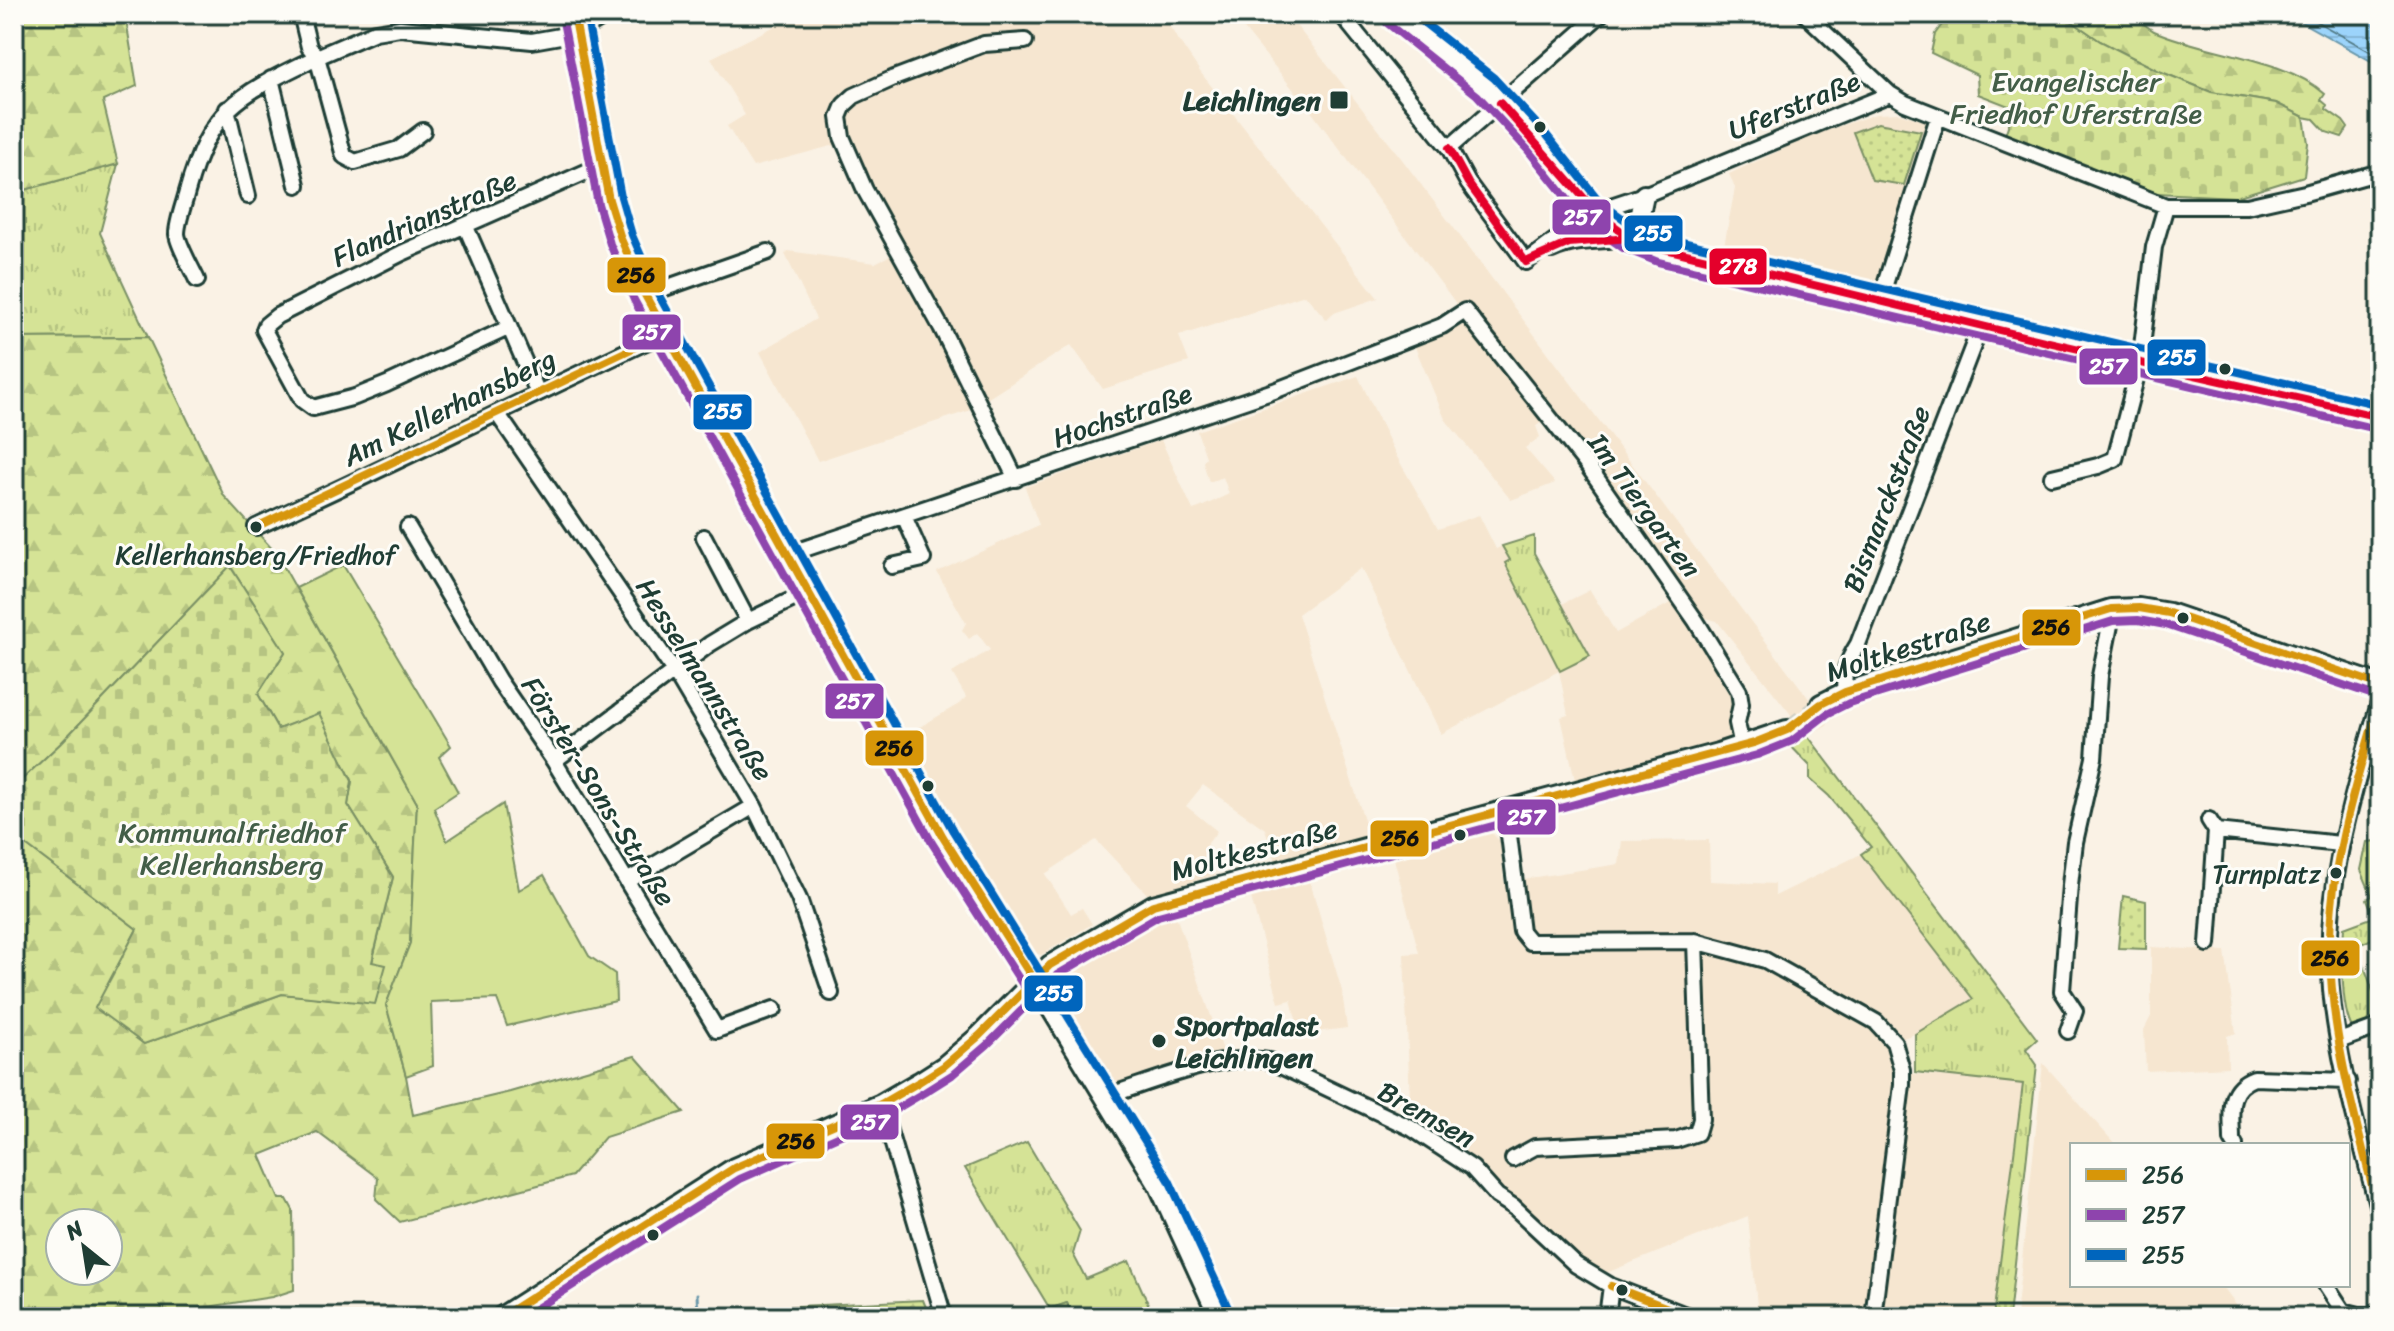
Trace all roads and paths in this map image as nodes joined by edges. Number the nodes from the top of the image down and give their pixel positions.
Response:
1 (301, 14) edge
2 (609, 14) edge
3 (1341, 14) edge
4 (1394, 14) edge
5 (1601, 14) edge
6 (1805, 14) edge
7 (575, 23) edge
8 (1025, 41) dead end
9 (317, 57) junction
10 (271, 79) junction
11 (1890, 94) junction
12 (1500, 103) junction
13 (227, 109) junction
14 (1938, 117) junction
15 (423, 131) dead end
16 (1449, 148) junction
17 (602, 165) junction
18 (2380, 172) edge
19 (297, 185) dead end
20 (1644, 195) junction
21 (248, 196) dead end
22 (2166, 206) junction
23 (1593, 212) junction
24 (466, 227) junction
25 (1637, 241) junction
26 (768, 252) dead end
27 (1526, 262) junction
28 (197, 280) dead end
29 (645, 295) junction
30 (1880, 300) junction
31 (1465, 311) joint
32 (1981, 325) junction
33 (508, 328) junction
34 (665, 333) junction
35 (2140, 363) junction
36 (538, 393) junction
37 (497, 413) junction
38 (2380, 417) edge
39 (2052, 477) dead end
40 (1016, 479) junction
41 (904, 516) junction
42 (256, 527) dead end
43 (408, 527) dead end
44 (704, 537) dead end
45 (789, 554) junction
46 (892, 566) dead end
47 (810, 591) junction
48 (2110, 610) junction
49 (748, 621) junction
50 (674, 671) junction
51 (2380, 685) edge
52 (1845, 692) junction
53 (2380, 700) edge
54 (1821, 704) tunnel mouth
55 (1787, 730) tunnel mouth
56 (1742, 746) junction
57 (554, 761) junction
58 (754, 806) junction
59 (1506, 811) junction
60 (2340, 844) junction
61 (627, 881) junction
62 (1695, 941) junction
63 (2208, 944) dead end
64 (1033, 979) junction
65 (831, 993) dead end
66 (774, 1009) dead end
67 (2380, 1026) edge
68 (2068, 1031) dead end
69 (2339, 1041) junction
70 (2348, 1081) junction
71 (1104, 1097) junction
72 (881, 1104) junction
73 (2234, 1143) edge
74 (1513, 1159) dead end
75 (2380, 1217) edge
76 (1611, 1286) junction
77 (2327, 1287) edge
78 (2380, 1315) edge
79 (501, 1317) edge
80 (944, 1317) edge
81 (1219, 1317) edge
82 (1607, 1317) edge
83 (1691, 1317) edge
84 (1873, 1317) edge

1 - 9 street
2 - 7 street
3 - 16 street
4 - 12 main road
5 - 12 street
6 - 11 street
7 - 9 street
7 - 17 main road
8 - 40 street
9 - 10 street
9 - 15 street
10 - 13 street
10 - 19 street
11 - 14 street, Uferstraße
11 - 20 street, Uferstraße
12 - 16 street
12 - 23 main road
13 - 21 street
13 - 28 street
14 - 22 street, Uferstraße
14 - 30 street
16 - 27 street
17 - 24 street, Flandrianstraße
17 - 29 main road
18 - 22 street, Uferstraße
20 - 23 street, Uferstraße
20 - 25 main road
22 - 35 street
23 - 25 main road
23 - 27 street, Uferstraße
24 - 33 street
24 - 33 street, Flandrianstraße
25 - 27 street
25 - 30 main road
26 - 29 street
29 - 34 main road
30 - 32 main road
31 - 40 street, Hochstraße
31 - 56 street, Im Tiergarten
32 - 35 main road
32 - 52 street, Bismarckstraße
33 - 36 street
34 - 36 street, Am Kellerhansberg
34 - 45 main road
35 - 38 main road
35 - 39 street
36 - 37 street, Am Kellerhansberg
37 - 42 street, Am Kellerhansberg
37 - 50 street, Hesselmannstraße
40 - 41 street, Hochstraße
41 - 45 street, Hochstraße
41 - 46 street
43 - 57 street, Förster-Sons-Straße
44 - 49 street
45 - 47 main road
47 - 49 street
47 - 64 main road
48 - 51 main road, Moltkestraße
48 - 52 main road, Moltkestraße
48 - 68 street
49 - 50 street
50 - 57 street
50 - 58 street, Hesselmannstraße
52 - 54 main road, Moltkestraße
53 - 60 street
55 - 56 main road, Moltkestraße
56 - 59 main road, Moltkestraße
57 - 61 street, Förster-Sons-Straße
58 - 61 street
58 - 65 street, Hesselmannstraße
59 - 62 street
59 - 64 main road, Moltkestraße
60 - 63 street
60 - 69 street
61 - 66 street, Förster-Sons-Straße
62 - 74 street
62 - 84 street
64 - 71 main road
64 - 72 main road, Moltkestraße
67 - 69 street
69 - 70 street
70 - 73 street
70 - 75 street
71 - 76 street, Bremsen
71 - 81 main road
72 - 79 main road, Moltkestraße
72 - 80 street
76 - 82 street
76 - 83 street, Bremsen
77 - 78 street

